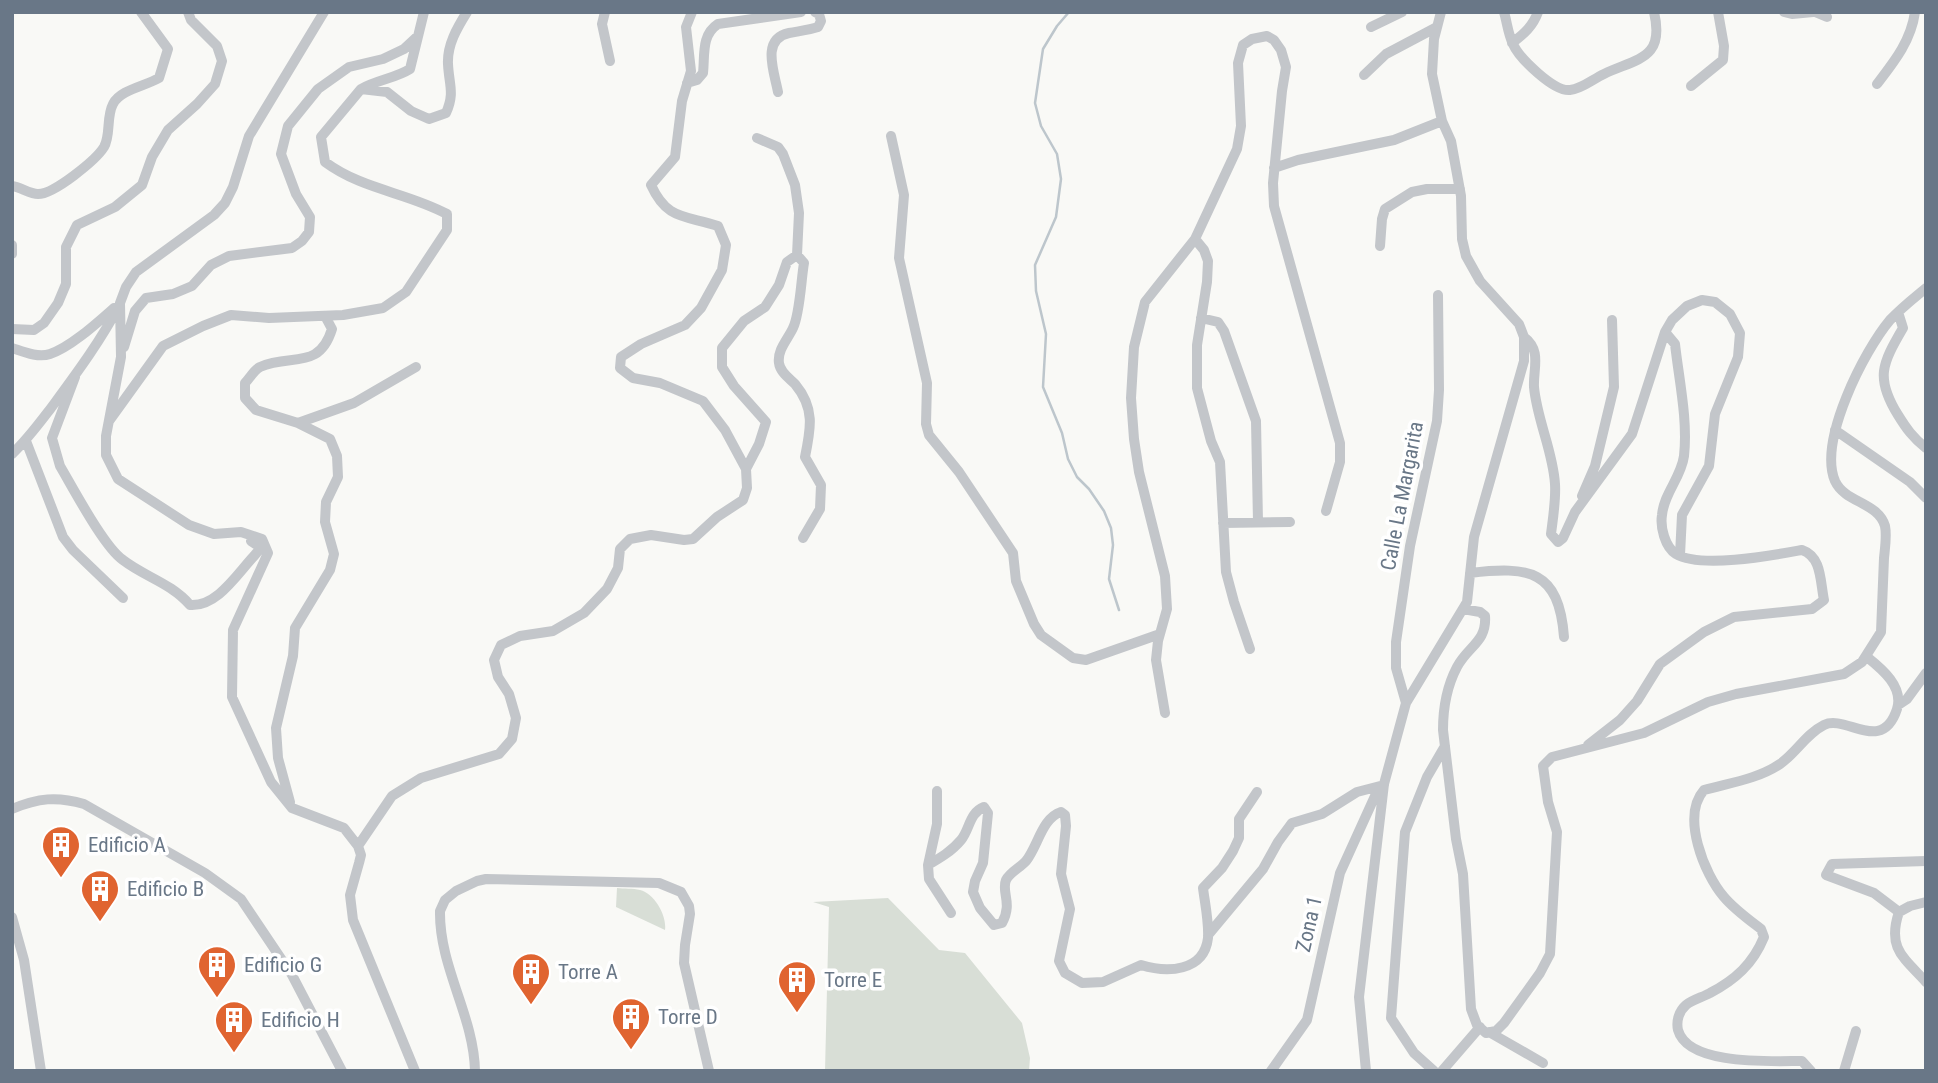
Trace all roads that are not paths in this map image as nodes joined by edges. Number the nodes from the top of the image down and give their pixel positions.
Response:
1 (141, 12) edge
2 (188, 12) edge
3 (324, 12) edge
4 (424, 12) edge
5 (467, 12) edge
6 (605, 12) edge
7 (692, 12) edge
8 (801, 12) edge
9 (815, 12) edge
10 (1402, 12) edge
11 (1441, 12) edge
12 (1504, 12) edge
13 (1538, 12) edge
14 (1654, 12) edge
15 (1718, 12) edge
16 (1784, 12) edge
17 (1914, 12) edge
18 (1807, 13) edge
19 (1827, 17) dead end
20 (1371, 27) dead end
21 (1437, 27) junction
22 (418, 36) junction
23 (1512, 43) junction
24 (610, 61) dead end
25 (1364, 75) dead end
26 (687, 83) junction
27 (1877, 83) dead end
28 (1691, 86) dead end
29 (361, 89) junction
30 (778, 92) dead end
31 (1442, 121) junction
32 (891, 136) dead end
33 (757, 138) dead end
34 (1274, 168) junction
35 (12, 186) edge
36 (1460, 190) junction
37 (1195, 239) junction
38 (12, 245) edge
39 (1380, 246) dead end
40 (12, 254) edge
41 (797, 255) junction
42 (1926, 288) edge
43 (1438, 295) dead end
44 (120, 303) junction
45 (1898, 312) junction
46 (325, 316) junction
47 (1201, 318) junction
48 (1612, 320) dead end
49 (12, 329) edge
50 (1665, 332) junction
51 (1524, 337) junction
52 (12, 348) edge
53 (121, 357) junction
54 (416, 367) dead end
55 (75, 377) junction
56 (108, 422) junction
57 (298, 423) junction
58 (1835, 430) junction
59 (26, 441) junction
60 (1926, 448) edge
61 (12, 454) edge
62 (746, 469) junction
63 (1926, 498) edge
64 (1326, 511) dead end
65 (1575, 512) junction
66 (1258, 522) junction
67 (1290, 522) dead end
68 (1223, 523) junction
69 (803, 538) dead end
70 (251, 541) dead end
71 (1681, 555) junction
72 (1470, 573) junction
73 (123, 598) dead end
74 (1463, 609) junction
75 (1160, 634) junction
76 (1564, 637) dead end
77 (1250, 649) dead end
78 (1867, 657) junction
79 (1926, 673) edge
80 (1406, 703) junction
81 (1898, 705) junction
82 (1165, 713) dead end
83 (1445, 745) junction
84 (1585, 748) junction
85 (1384, 785) junction
86 (937, 791) dead end
87 (1256, 792) dead end
88 (292, 808) junction
89 (13, 809) edge
90 (358, 846) junction
91 (1926, 861) edge
92 (928, 865) junction
93 (1926, 902) edge
94 (1899, 912) junction
95 (951, 913) dead end
96 (12, 917) edge
97 (1208, 935) junction
98 (1926, 982) edge
99 (1484, 1030) junction
100 (1856, 1031) dead end
101 (1543, 1063) dead end
102 (1367, 1068) edge
103 (41, 1071) edge
104 (342, 1071) edge
105 (415, 1071) edge
106 (475, 1071) edge
107 (709, 1071) edge
108 (1271, 1071) edge
109 (1434, 1071) edge
110 (1442, 1071) edge
111 (1811, 1071) edge
112 (1844, 1071) edge

1 - 35 street
2 - 49 street
3 - 44 street
4 - 22 street
5 - 29 street
6 - 24 street
7 - 26 street
8 - 26 street
9 - 30 street
10 - 20 street
11 - 21 street
12 - 23 street
13 - 23 street
14 - 23 street
15 - 28 street
16 - 18 street
17 - 27 street
18 - 19 street
21 - 25 street
21 - 31 street
22 - 29 street
22 - 53 street
26 - 62 street
29 - 46 street
31 - 34 street
31 - 36 street
32 - 75 street
33 - 41 street
34 - 37 street
34 - 64 street
36 - 39 street
36 - 51 street
37 - 47 street
37 - 75 street
38 - 40 street
41 - 62 street
41 - 69 street
42 - 45 street
43 - 80 street, Calle La Margarita
44 - 52 street
44 - 53 street
44 - 55 street
45 - 58 street
45 - 60 street
46 - 56 street
46 - 57 street
47 - 66 street
47 - 68 street
48 - 65 street
50 - 65 street
50 - 71 street
50 - 71 street
51 - 65 street
51 - 72 street
53 - 56 street
54 - 57 street
55 - 59 street
55 - 70 street
56 - 88 street
57 - 88 street
58 - 63 street
58 - 78 street
59 - 61 street
59 - 73 street
62 - 90 street
66 - 67 street
66 - 68 street
68 - 77 street
71 - 84 street
72 - 74 street
72 - 76 street
74 - 80 street
74 - 83 street
75 - 82 street
78 - 81 street
78 - 84 street
79 - 81 street
80 - 85 street
81 - 111 street
83 - 99 street
83 - 109 street
84 - 99 street
85 - 97 street
85 - 102 street
85 - 108 street, Zona 1
86 - 92 street
87 - 97 street
88 - 90 street
89 - 104 street
90 - 105 street
91 - 94 street
92 - 95 street
92 - 97 street
93 - 94 street
94 - 98 street
96 - 103 street
99 - 101 street
99 - 110 street
100 - 112 street
106 - 107 street

